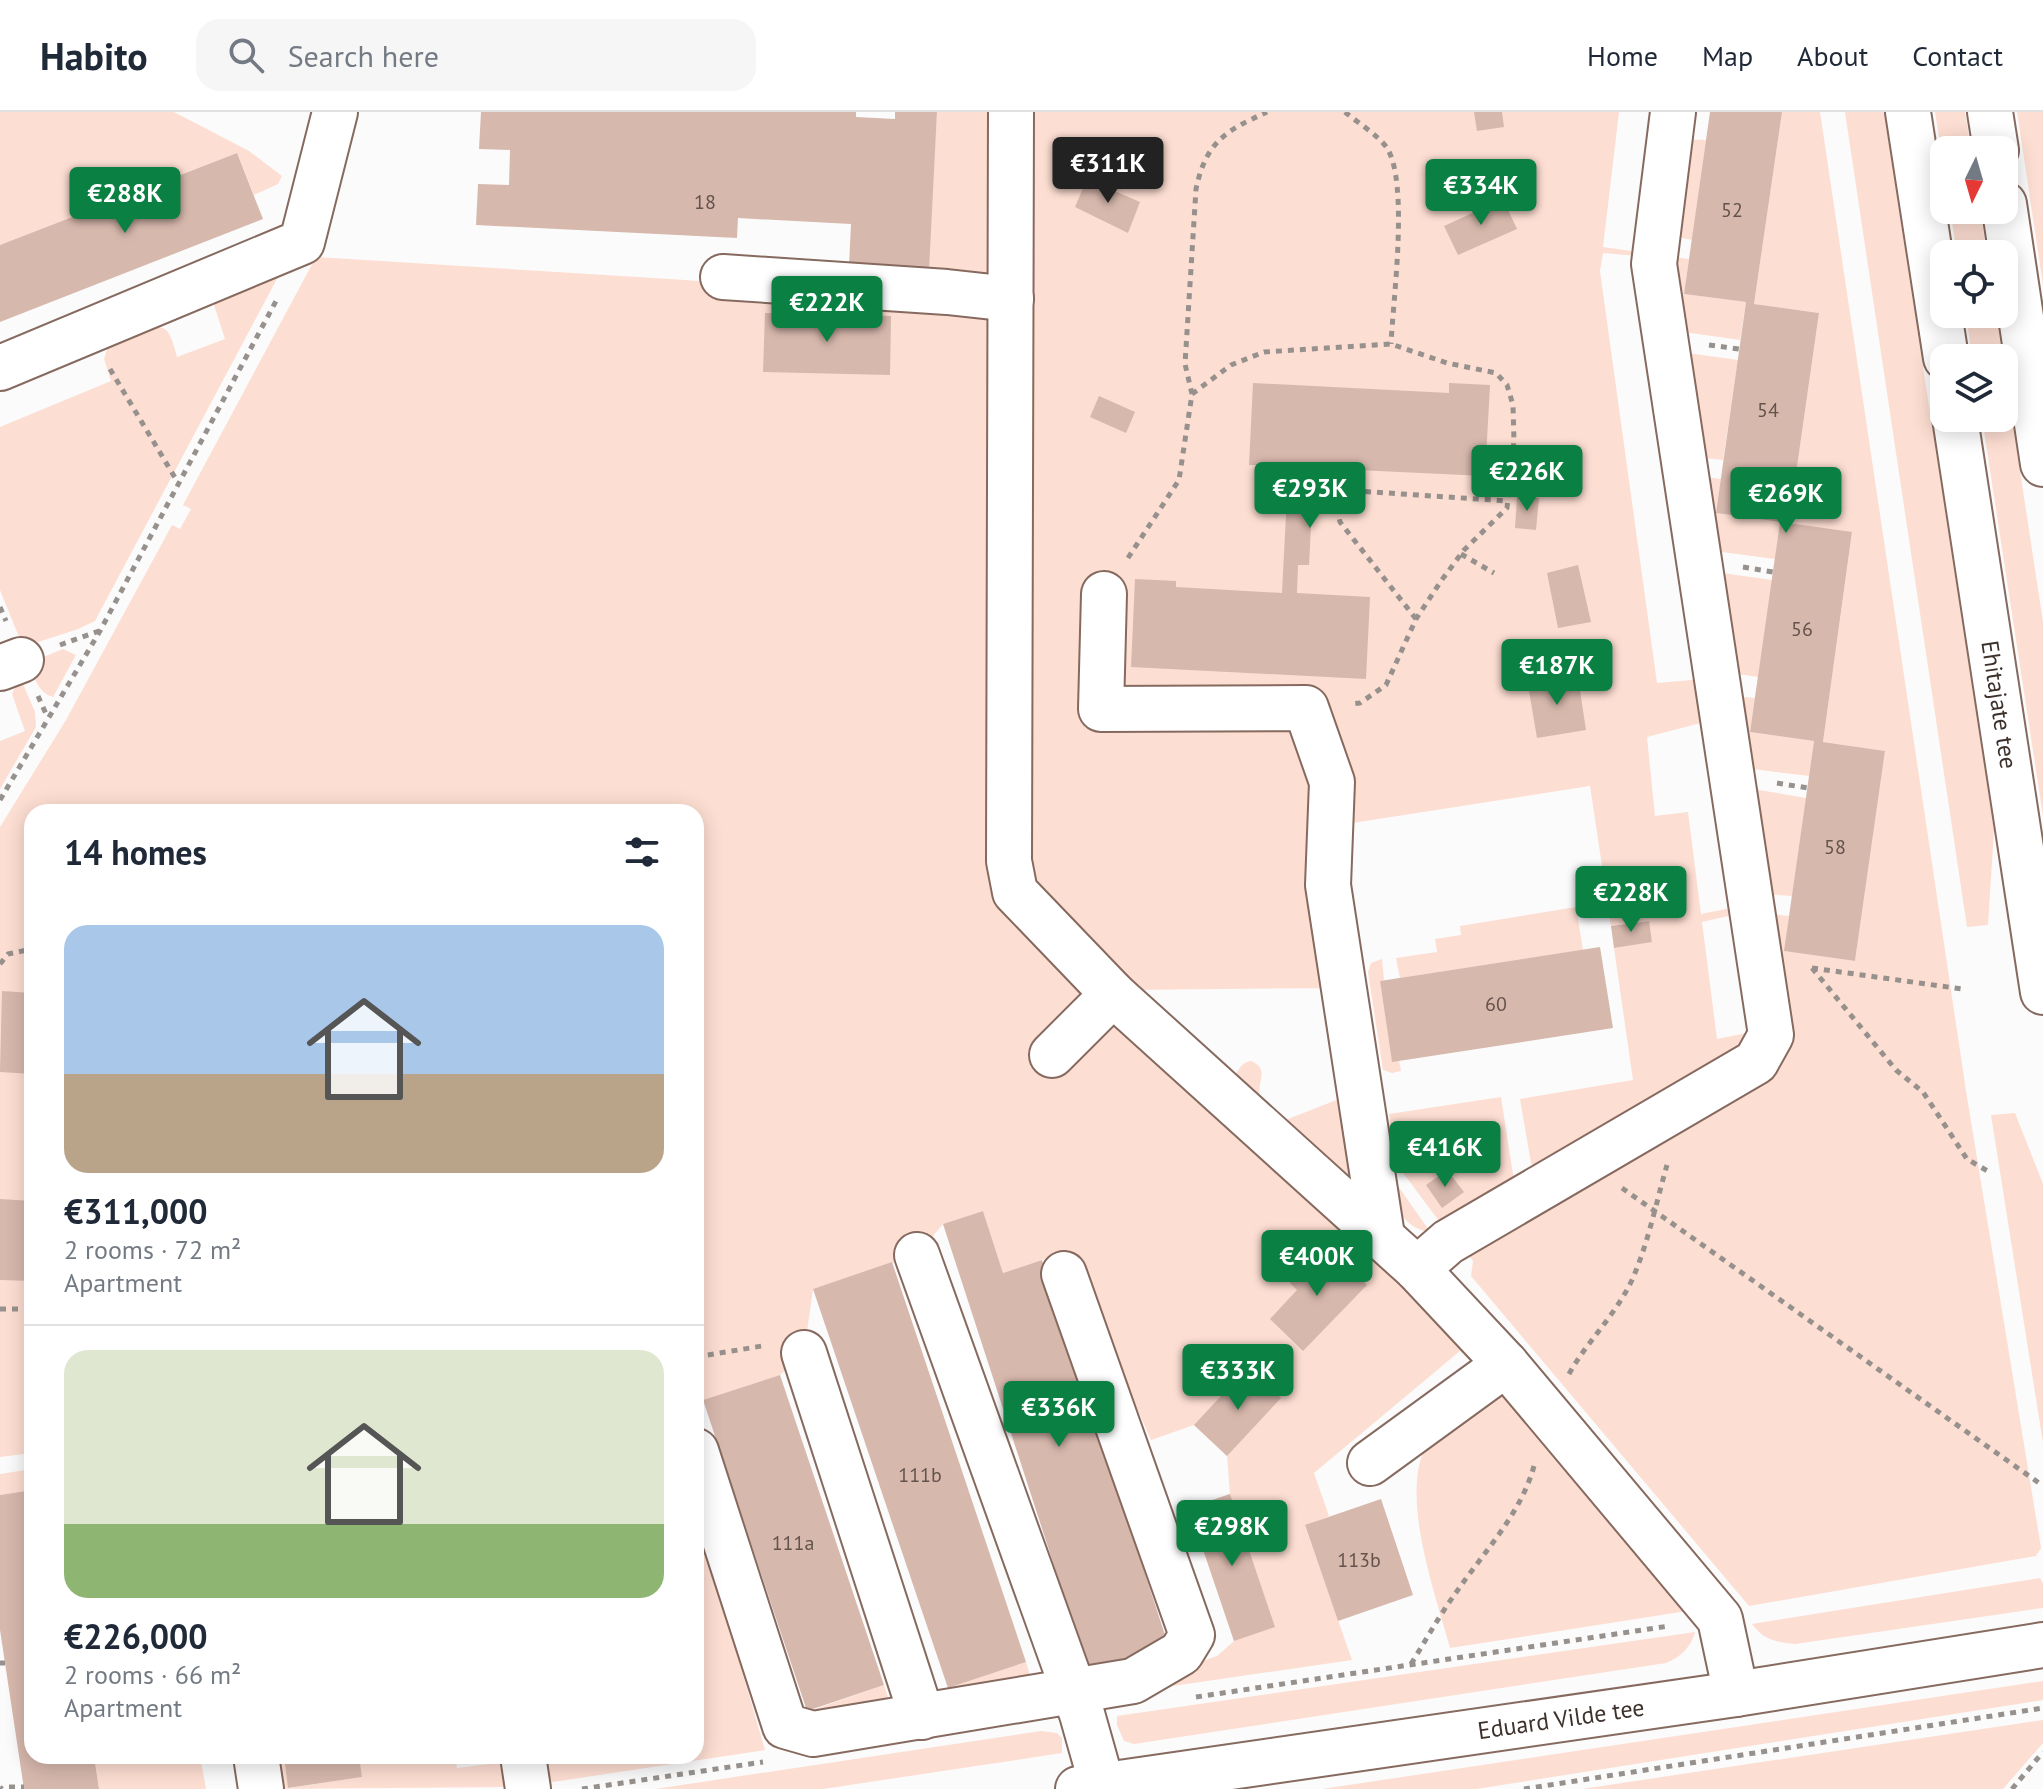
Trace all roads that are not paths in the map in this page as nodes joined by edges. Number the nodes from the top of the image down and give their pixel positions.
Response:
1 (335, 112) edge
2 (1011, 112) edge
3 (1673, 112) edge
4 (1908, 112) edge
5 (1990, 112) edge
6 (1994, 136) edge
7 (2007, 224) edge
8 (723, 277) dead end
9 (1011, 299) junction
10 (1944, 344) edge
11 (0, 368) edge
12 (1957, 432) edge
13 (2043, 464) edge
14 (1104, 594) road end
15 (2043, 992) edge
16 (1113, 994) junction
17 (1052, 1055) dead end
18 (1382, 1236) junction
19 (917, 1255) dead end
20 (1417, 1269) junction
21 (1064, 1274) dead end
22 (804, 1353) road end
23 (1506, 1364) junction
24 (1370, 1463) dead end
25 (704, 1476) edge
26 (2043, 1645) edge
27 (1074, 1691) junction
28 (1736, 1694) junction
29 (922, 1717) junction
30 (257, 1764) edge
31 (524, 1764) edge
32 (1090, 1787) edge
33 (261, 1789) edge
34 (528, 1789) edge

1 - 11 street
2 - 9 street
3 - 20 street
4 - 10 street
5 - 6 street
7 - 13 street
8 - 9 street
9 - 16 street
12 - 15 street, Ehitajate tee
14 - 18 street
16 - 17 street
16 - 18 street
18 - 20 street
19 - 27 street
20 - 23 street
21 - 27 street
22 - 29 street
23 - 24 street
23 - 28 street
25 - 29 street
26 - 28 street, Eduard Vilde tee
27 - 29 street
27 - 32 street
28 - 32 street, Eduard Vilde tee
30 - 33 street
31 - 34 street

